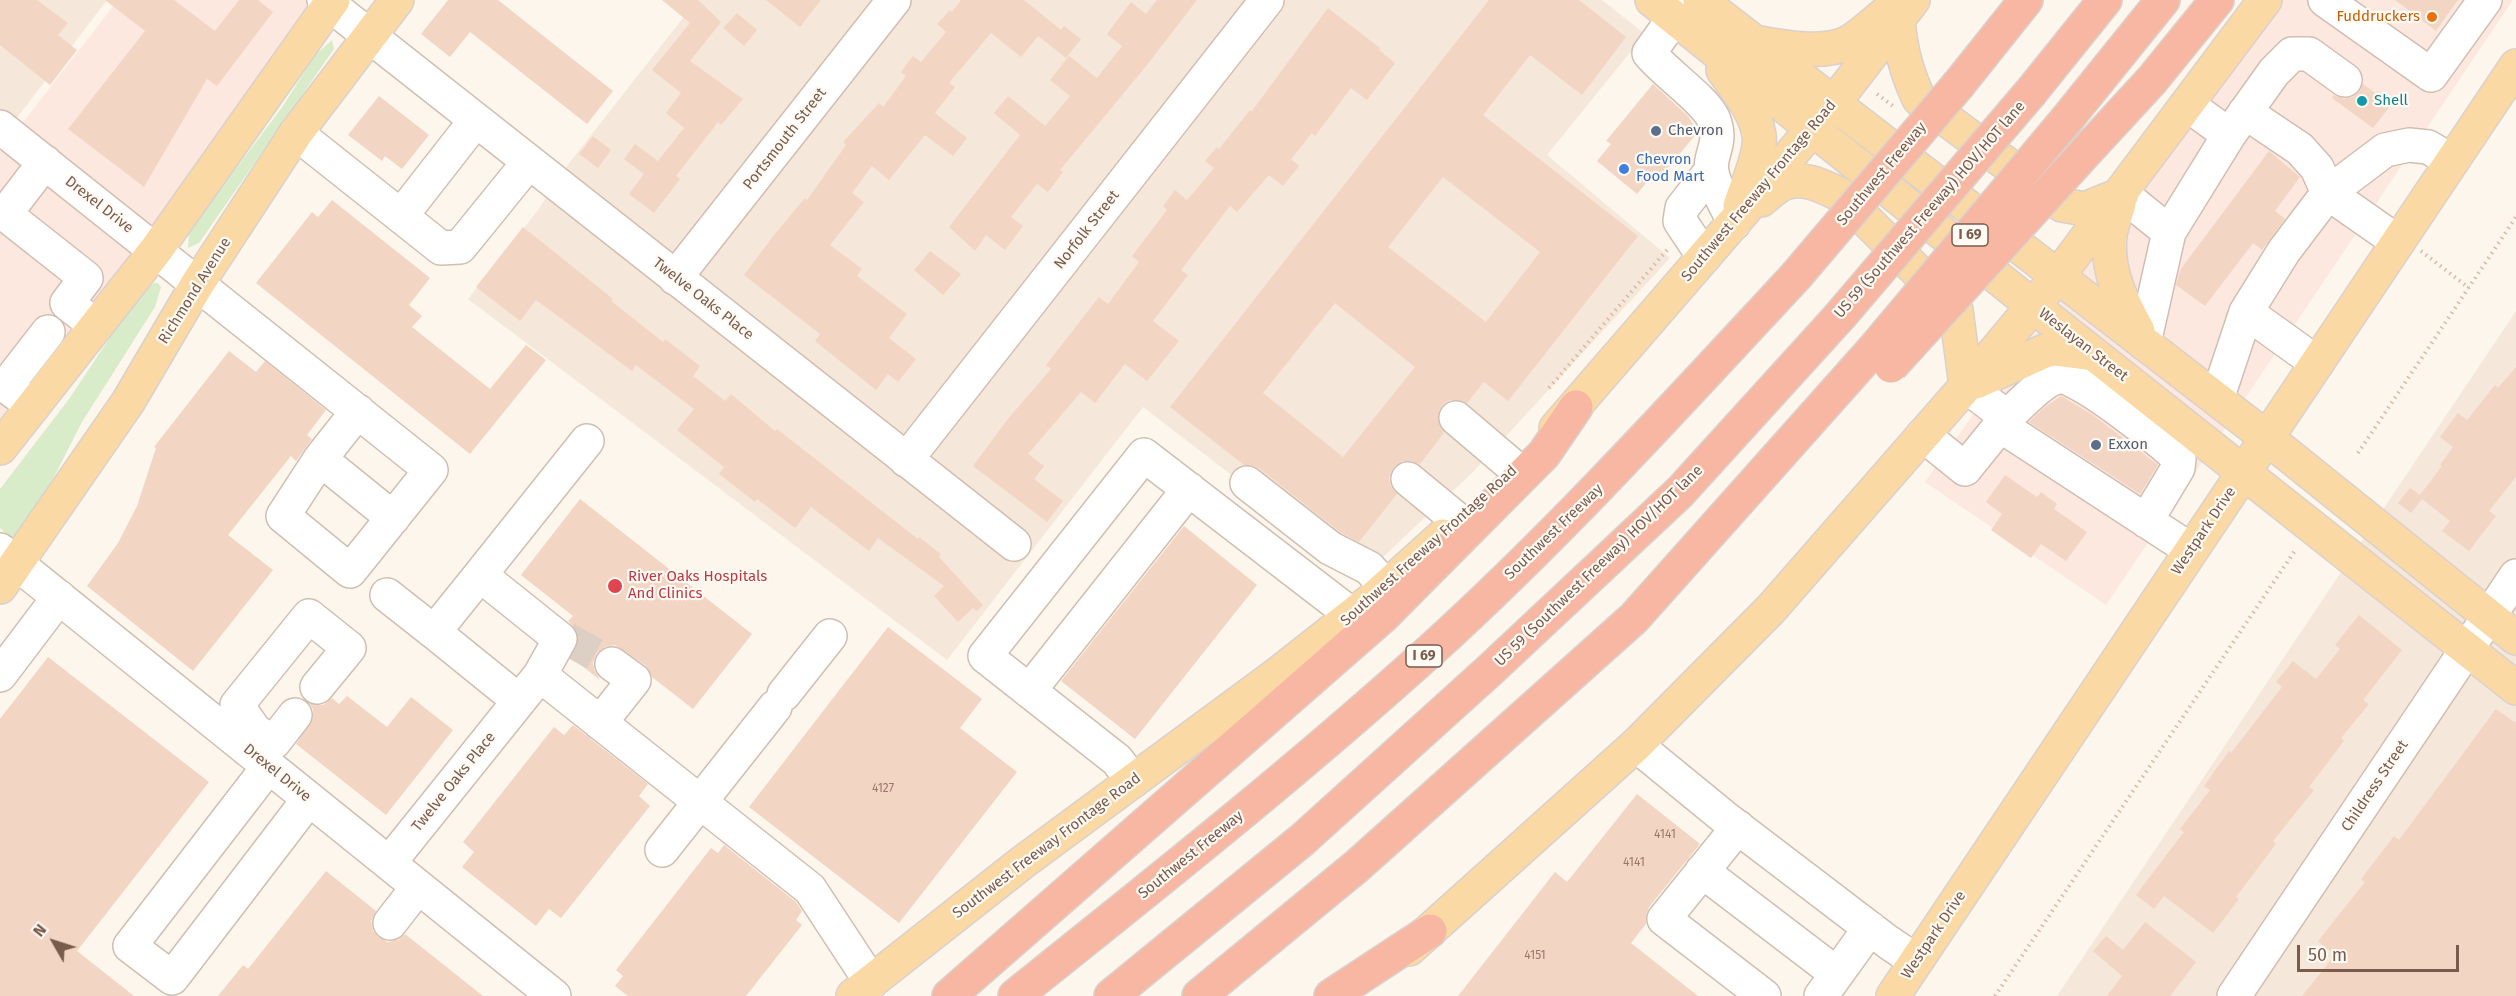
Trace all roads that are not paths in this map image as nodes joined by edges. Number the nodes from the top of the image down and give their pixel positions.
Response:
1 (397, 0) edge
2 (894, 0) edge
3 (1267, 0) edge
4 (2026, 0) edge
5 (2105, 0) edge
6 (2163, 0) edge
7 (2217, 0) edge
8 (2265, 0) edge
9 (2484, 0) edge
10 (329, 2) edge
11 (2332, 2) edge
12 (1678, 4) edge
13 (1904, 7) edge
14 (1703, 41) junction
15 (1754, 42) junction
16 (380, 45) junction
17 (2516, 66) edge
18 (2345, 80) dead end
19 (2188, 105) junction
20 (1823, 116) junction
21 (476, 120) junction
22 (2237, 124) junction
23 (0, 127) edge
24 (296, 133) junction
25 (2452, 160) junction
26 (45, 162) junction
27 (529, 162) junction
28 (1711, 171) junction
29 (2122, 194) junction
30 (2328, 194) junction
31 (400, 216) junction
32 (1738, 218) junction
33 (2169, 232) junction
34 (2400, 239) junction
35 (156, 250) junction
36 (1704, 257) junction
37 (2058, 276) junction
38 (675, 278) junction
39 (198, 283) junction
40 (2033, 306) junction
41 (2246, 312) junction
42 (96, 326) junction
43 (48, 332) dead end
44 (2144, 343) junction
45 (1882, 358) junction
46 (2317, 363) junction
47 (2094, 367) junction
48 (1966, 386) junction
49 (3, 387) edge
50 (2217, 399) junction
51 (33, 406) junction
52 (1576, 407) junction
53 (358, 411) junction
54 (1456, 418) dead end
55 (2004, 421) junction
56 (2158, 423) junction
57 (1923, 435) junction
58 (2267, 438) junction
59 (586, 441) dead end
60 (0, 448) edge
61 (320, 459) junction
62 (906, 460) junction
63 (1516, 470) junction
64 (2244, 471) junction
65 (1408, 479) dead end
66 (1247, 483) dead end
67 (1189, 489) junction
68 (393, 518) junction
69 (1459, 521) junction
70 (2146, 521) junction
71 (1014, 544) dead end
72 (2191, 550) junction
73 (6, 566) edge
74 (480, 575) junction
75 (2516, 576) edge
76 (1386, 587) junction
77 (387, 595) dead end
78 (59, 597) junction
79 (1352, 615) junction
80 (2488, 617) junction
81 (434, 632) junction
82 (830, 636) dead end
83 (2516, 638) edge
84 (2468, 650) junction
85 (612, 664) tunnel mouth
86 (1, 672) edge
87 (540, 675) junction
88 (317, 687) dead end
89 (2516, 688) edge
90 (1029, 691) junction
91 (518, 700) junction
92 (295, 715) dead end
93 (600, 723) junction
94 (1636, 745) junction
95 (257, 748) junction
96 (1133, 781) junction
97 (309, 799) junction
98 (701, 802) junction
99 (1738, 827) junction
100 (662, 850) dead end
101 (389, 863) junction
102 (1702, 871) junction
103 (418, 887) junction
104 (390, 923) dead end
105 (1870, 928) junction
106 (1430, 931) junction
107 (1916, 960) junction
108 (1829, 985) edge
109 (862, 989) edge
110 (554, 996) edge
111 (949, 996) edge
112 (1015, 996) edge
113 (1111, 996) edge
114 (1199, 996) edge
115 (1331, 996) edge
116 (1352, 996) edge
117 (1764, 996) edge
118 (1893, 996) edge
119 (2234, 996) edge

1 - 16 main road, Richmond Avenue
2 - 38 street, Portsmouth Street
3 - 62 street, Norfolk Street
4 - 112 highway, Southwest Freeway / I 69, bridge
5 - 113 highway, US 59 (Southwest Freeway) HOV/HOT lane, bridge
6 - 45 highway, I 69, bridge
7 - 45 highway, bridge
8 - 19 main road
9 - 11 street
10 - 16 street, Twelve Oaks Place
10 - 35 main road
12 - 14 main road, Weslayan Street
12 - 15 main road, Weslayan Street
12 - 28 street
13 - 15 main road
13 - 20 main road, Southwest Freeway Frontage Road
13 - 29 main road
14 - 20 main road, Weslayan Street
14 - 32 main road
15 - 20 main road, Weslayan Street
16 - 21 street, Twelve Oaks Place
16 - 24 main road, Richmond Avenue
17 - 25 main road, Westpark Drive
18 - 22 street
19 - 22 street
19 - 29 main road
20 - 32 main road, Southwest Freeway Frontage Road
20 - 37 main road, Weslayan Street
20 - 40 main road, Weslayan Street
21 - 27 street, Twelve Oaks Place
21 - 31 street
22 - 30 street
22 - 33 street
23 - 26 street, Drexel Drive
24 - 31 street
24 - 39 main road, Richmond Avenue
25 - 30 street
25 - 34 main road, Westpark Drive
26 - 35 street, Drexel Drive
26 - 42 street
27 - 31 street
27 - 38 street, Twelve Oaks Place
28 - 32 street
28 - 36 street
29 - 33 street
29 - 37 main road
29 - 44 main road
30 - 34 street
30 - 41 street
32 - 36 main road, Southwest Freeway Frontage Road
32 - 48 main road
33 - 44 street
34 - 46 main road, Westpark Drive
35 - 39 street, Drexel Drive
35 - 42 main road
36 - 52 main road, Southwest Freeway Frontage Road
37 - 40 main road
37 - 44 main road, Weslayan Street
38 - 62 street, Twelve Oaks Place
39 - 53 street, Drexel Drive
39 - 73 main road, Richmond Avenue
40 - 47 main road, Weslayan Street
40 - 48 main road
41 - 46 street
41 - 50 street
42 - 51 main road
43 - 49 street
44 - 50 main road, Weslayan Street
45 - 114 highway
46 - 58 main road, Westpark Drive
47 - 48 main road
47 - 55 street
47 - 56 main road, Weslayan Street
48 - 55 street
48 - 57 main road
49 - 51 street
50 - 58 main road, Weslayan Street
51 - 60 main road
52 - 63 main road, Southwest Freeway Frontage Road
52 - 111 highway
53 - 61 street
53 - 68 street, Drexel Drive
54 - 63 street
55 - 57 street
55 - 70 street
56 - 64 main road, Weslayan Street
56 - 70 street
57 - 94 main road
58 - 64 main road, Westpark Drive
58 - 80 main road, Weslayan Street
59 - 74 street
61 - 68 street
61 - 68 street
62 - 71 street, Twelve Oaks Place
63 - 69 main road, Southwest Freeway Frontage Road
64 - 72 main road, Westpark Drive
64 - 84 main road, Weslayan Street
65 - 69 street
66 - 76 street
67 - 79 street
67 - 90 street
67 - 90 street
69 - 76 main road, Southwest Freeway Frontage Road
70 - 72 street
72 - 107 main road, Westpark Drive
73 - 78 street, Drexel Drive
74 - 81 street
74 - 87 street, Twelve Oaks Place
75 - 80 street, Childress Street
76 - 79 main road, Southwest Freeway Frontage Road
77 - 81 street
78 - 86 street
78 - 95 street, Drexel Drive
79 - 96 main road, Southwest Freeway Frontage Road
80 - 83 main road, Weslayan Street
80 - 84 street, Childress Street
81 - 91 street
82 - 98 street
84 - 89 main road, Weslayan Street
84 - 119 street, Childress Street
85 - 93 street
87 - 91 street, Twelve Oaks Place
87 - 93 street
88 - 95 street
90 - 96 street
91 - 101 street, Twelve Oaks Place
92 - 95 street
93 - 98 street
94 - 99 street
94 - 106 main road
95 - 97 street, Drexel Drive
95 - 97 street
96 - 109 main road, Southwest Freeway Frontage Road
97 - 101 street, Drexel Drive
98 - 100 street
98 - 109 street
99 - 102 street
99 - 105 street
101 - 103 street, Drexel Drive
102 - 108 street
102 - 117 street
103 - 104 street
103 - 110 street, Drexel Drive
105 - 107 street
105 - 108 street
106 - 115 highway
106 - 116 main road
107 - 118 main road, Westpark Drive

